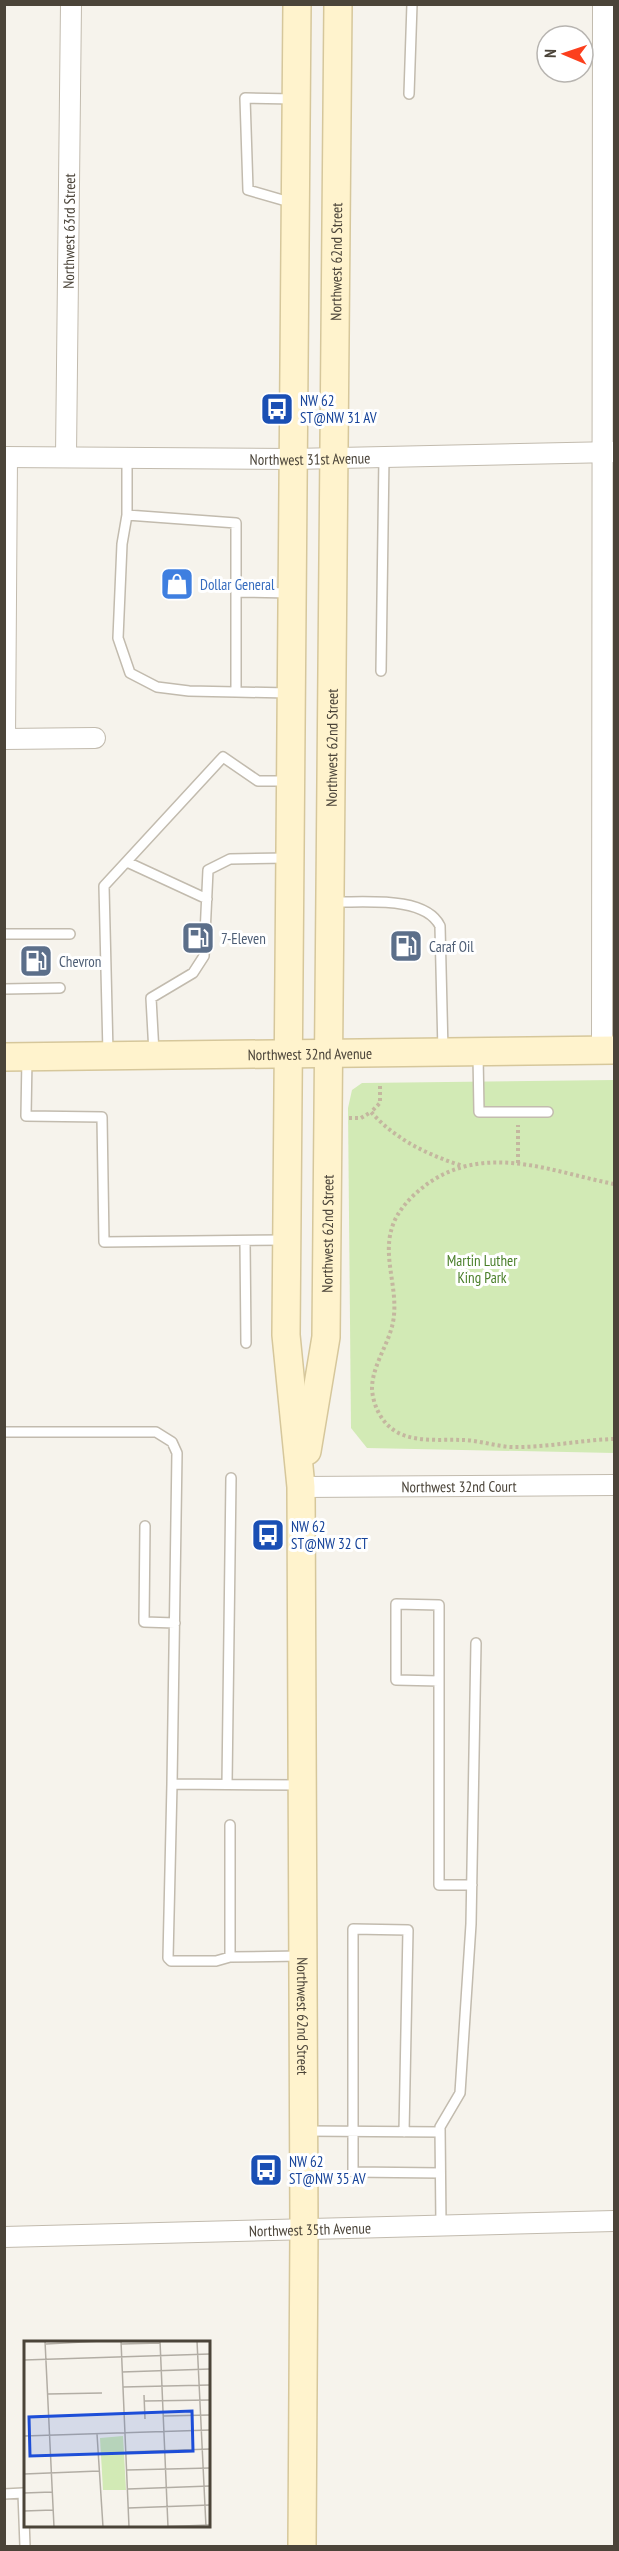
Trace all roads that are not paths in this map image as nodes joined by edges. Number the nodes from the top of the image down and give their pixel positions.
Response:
1 (71, 4) edge
2 (297, 4) edge
3 (338, 4) edge
4 (412, 4) edge
5 (603, 4) edge
6 (409, 94) dead end
7 (296, 99) junction
8 (295, 203) junction
9 (609, 452) edge
10 (66, 456) junction
11 (6, 457) edge
12 (127, 457) junction
13 (384, 457) junction
14 (293, 459) junction
15 (333, 459) junction
16 (127, 516) junction
17 (236, 592) junction
18 (292, 593) junction
19 (381, 671) dead end
20 (236, 692) junction
21 (291, 693) junction
22 (95, 738) dead end
23 (5, 739) edge
24 (291, 782) junction
25 (291, 858) junction
26 (127, 862) junction
27 (207, 899) junction
28 (329, 902) junction
29 (4, 934) edge
30 (70, 934) dead end
31 (60, 988) dead end
32 (4, 989) edge
33 (608, 1050) edge
34 (478, 1052) junction
35 (443, 1053) junction
36 (290, 1054) junction
37 (328, 1054) junction
38 (154, 1055) junction
39 (108, 1056) junction
40 (16, 1057) edge
41 (548, 1112) dead end
42 (245, 1240) junction
43 (287, 1240) junction
44 (246, 1343) dead end
45 (4, 1432) edge
46 (231, 1478) dead end
47 (615, 1485) edge
48 (301, 1487) junction
49 (145, 1526) dead end
50 (175, 1623) junction
51 (476, 1643) dead end
52 (439, 1681) junction
53 (172, 1784) junction
54 (227, 1784) junction
55 (303, 1785) junction
56 (230, 1825) dead end
57 (472, 1885) junction
58 (303, 1956) junction
59 (230, 1957) junction
60 (304, 2131) junction
61 (353, 2131) junction
62 (404, 2132) junction
63 (440, 2132) junction
64 (440, 2173) junction
65 (615, 2221) edge
66 (441, 2225) junction
67 (304, 2229) junction
68 (4, 2237) edge
69 (4, 2494) edge
70 (24, 2520) edge
71 (24, 2527) edge
72 (25, 2547) edge
73 (302, 2547) edge

1 - 10 street, Northwest 63rd Street
2 - 7 main road, Northwest 62nd Street
3 - 15 main road, Northwest 62nd Street
4 - 6 lane
5 - 9 street
7 - 8 main road, Northwest 62nd Street
7 - 8 lane
8 - 14 main road, Northwest 62nd Street
9 - 13 street, Northwest 31st Avenue
9 - 33 street
10 - 11 street, Northwest 31st Avenue
10 - 12 street, Northwest 31st Avenue
11 - 23 street
12 - 14 street, Northwest 31st Avenue
12 - 16 lane
13 - 15 street, Northwest 31st Avenue
13 - 19 lane
14 - 15 street, Northwest 31st Avenue
14 - 18 main road, Northwest 62nd Street
15 - 28 main road, Northwest 62nd Street
16 - 17 lane
16 - 20 lane
17 - 18 lane
17 - 20 lane
18 - 21 main road, Northwest 62nd Street
20 - 21 lane
21 - 24 main road, Northwest 62nd Street
22 - 23 street
24 - 25 main road, Northwest 62nd Street
24 - 26 lane
25 - 27 lane
25 - 36 main road, Northwest 62nd Street
26 - 27 lane
26 - 39 lane
27 - 38 lane
28 - 35 lane
28 - 37 main road, Northwest 62nd Street
29 - 30 lane
31 - 32 lane
33 - 34 main road, Northwest 32nd Avenue
34 - 35 main road, Northwest 32nd Avenue
34 - 41 lane
35 - 37 main road, Northwest 32nd Avenue
36 - 37 main road, Northwest 32nd Avenue
36 - 38 main road, Northwest 32nd Avenue
36 - 43 main road, Northwest 62nd Street
37 - 48 main road, Northwest 62nd Street
38 - 39 main road, Northwest 32nd Avenue
39 - 40 main road, Northwest 32nd Avenue
40 - 42 lane
42 - 43 lane
42 - 44 lane
43 - 48 main road, Northwest 62nd Street
45 - 50 lane
46 - 54 lane
47 - 48 street, Northwest 32nd Court
48 - 55 main road, Northwest 62nd Street
49 - 50 lane
50 - 53 lane
51 - 57 lane
52 - 52 lane
52 - 57 lane
53 - 54 lane
53 - 59 lane
54 - 55 lane
55 - 58 main road, Northwest 62nd Street
56 - 59 lane
57 - 63 lane
58 - 59 lane
58 - 60 main road, Northwest 62nd Street
60 - 61 lane
60 - 67 main road, Northwest 62nd Street
61 - 62 lane
61 - 62 lane
61 - 64 lane
62 - 63 lane
63 - 64 lane
64 - 66 lane
65 - 66 street, Northwest 35th Avenue
66 - 67 street, Northwest 35th Avenue
67 - 68 street, Northwest 35th Avenue
67 - 73 main road, Northwest 62nd Street
69 - 70 lane
71 - 72 lane

